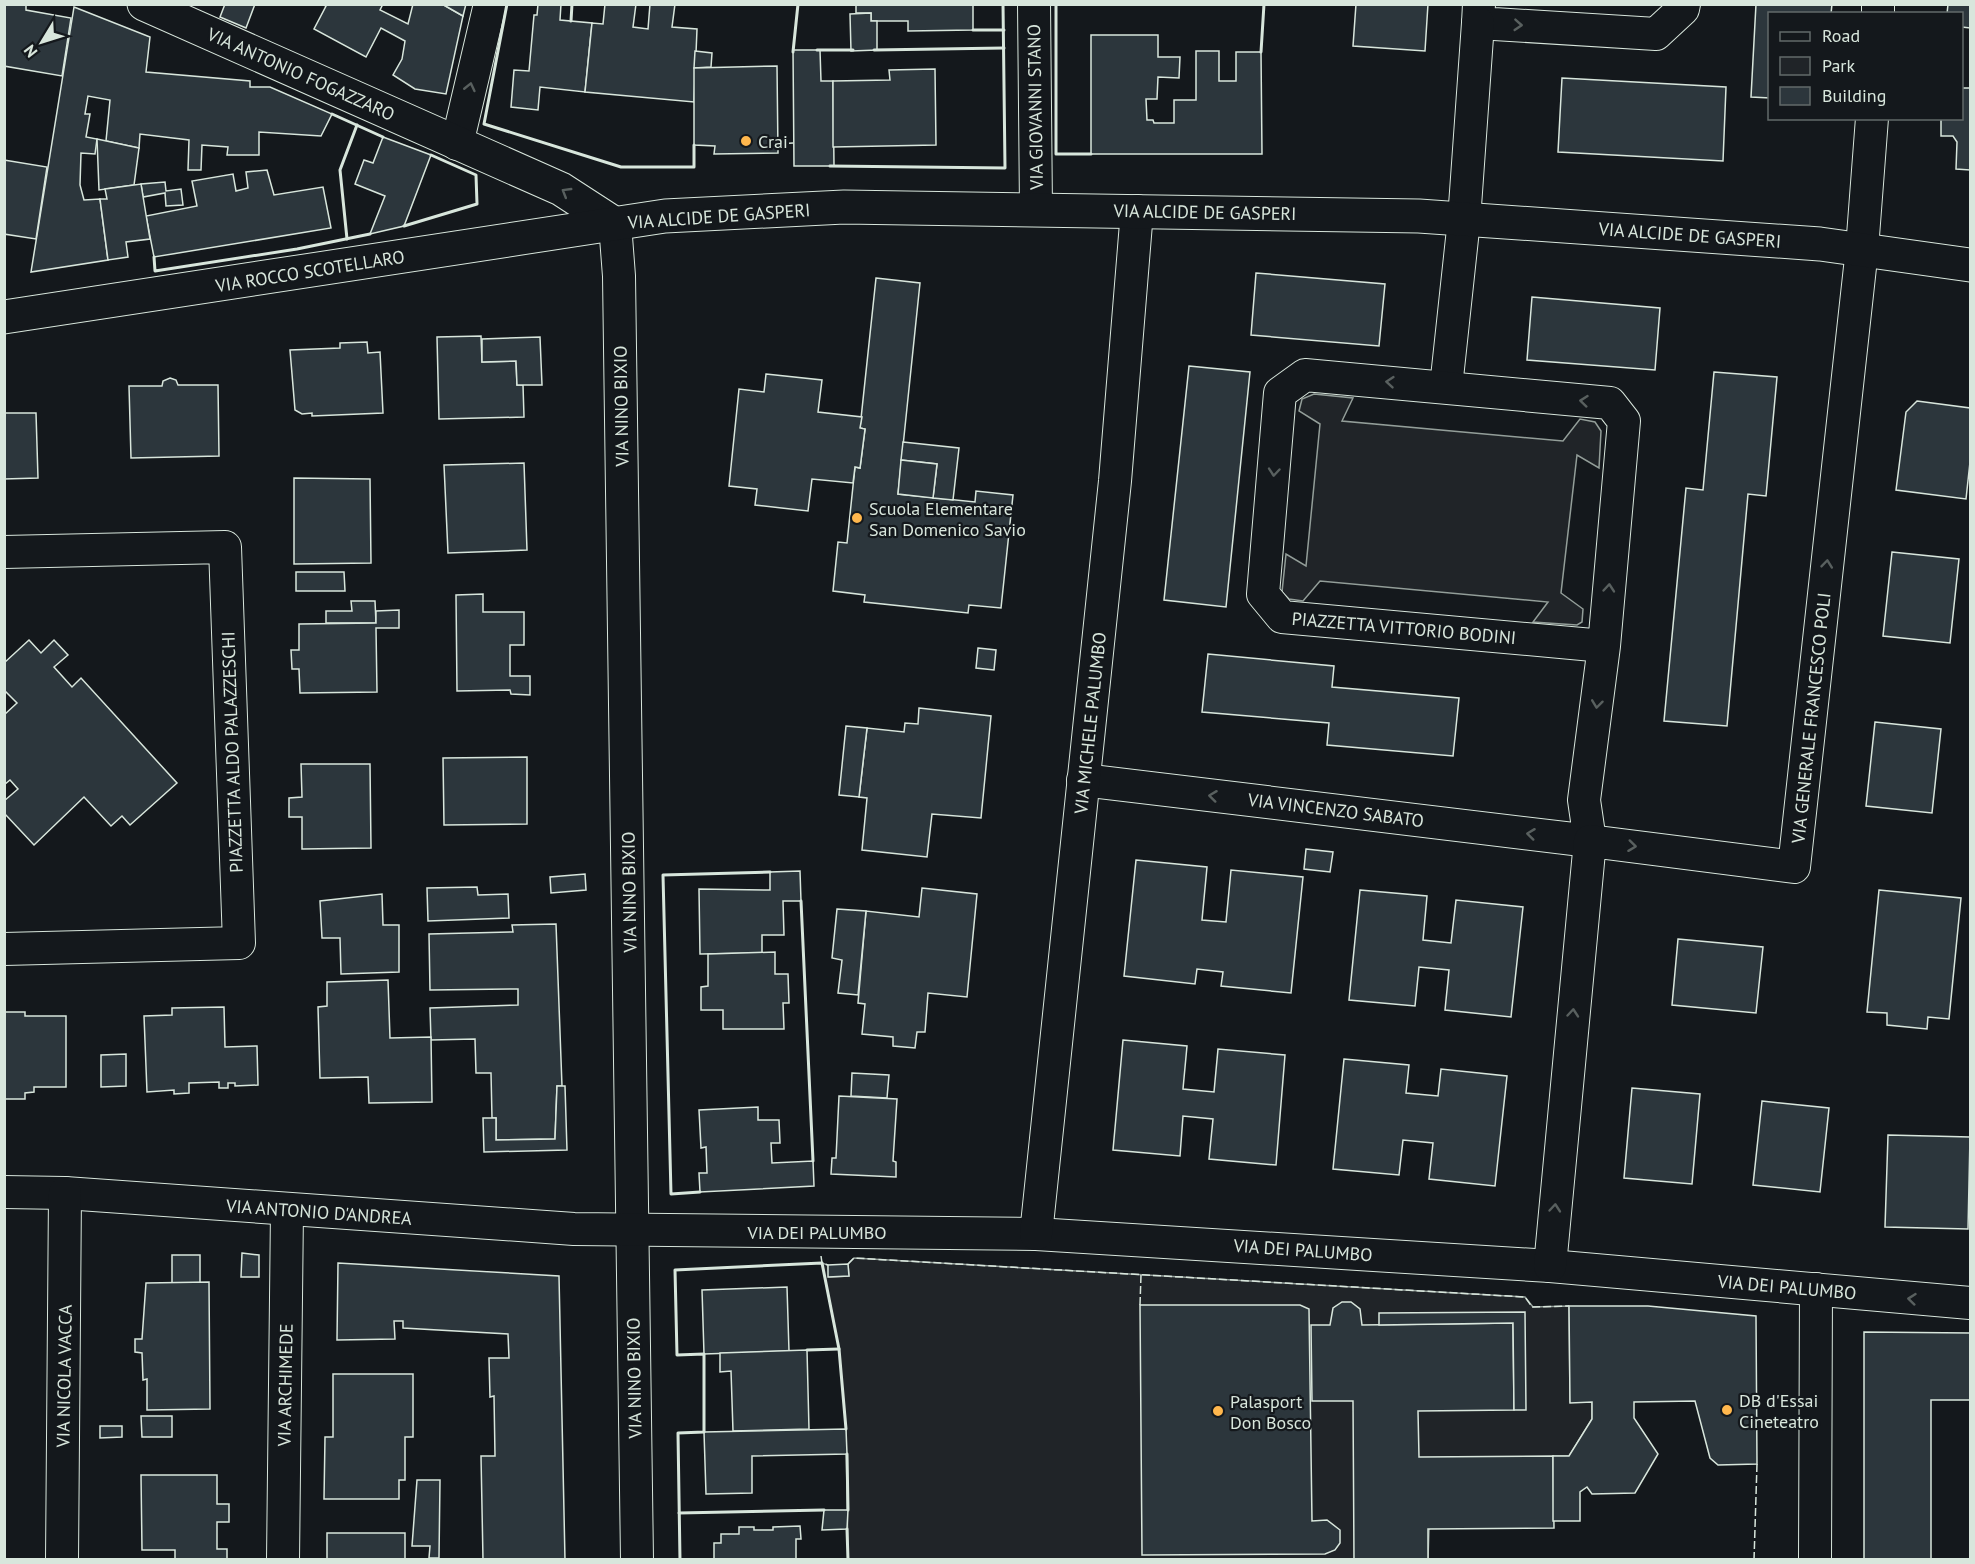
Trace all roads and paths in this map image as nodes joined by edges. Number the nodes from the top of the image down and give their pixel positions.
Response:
1 (144, 4) edge
2 (490, 4) edge
3 (1034, 4) edge
4 (1684, 4) edge
5 (1478, 14) edge
6 (1872, 120) edge
7 (457, 144) junction
8 (1036, 210) junction
9 (1137, 211) junction
10 (1464, 220) junction
11 (615, 224) junction
12 (1862, 249) junction
13 (1971, 265) edge
14 (4, 317) edge
15 (1446, 387) junction
16 (4, 552) edge
17 (1604, 646) junction
18 (1083, 780) junction
19 (1590, 841) junction
20 (4, 949) edge
21 (4, 1192) edge
22 (65, 1193) junction
23 (286, 1210) junction
24 (634, 1230) junction
25 (1036, 1234) junction
26 (1550, 1266) junction
27 (1816, 1289) junction
28 (1971, 1303) edge
29 (62, 1560) edge
30 (283, 1560) edge
31 (637, 1560) edge
32 (1815, 1560) edge

1 - 7 street, VIA ANTONIO FOGAZZARO
7 -> 2 street
3 - 8 street, VIA GIOVANNI STANO
5 -> 4 street
5 - 10 street
6 - 12 street, VIA GENERALE FRANCESCO POLI
11 -> 7 street, VIA ALCIDE DE GASPERI
8 - 9 street, VIA ALCIDE DE GASPERI
8 - 11 street, VIA ALCIDE DE GASPERI
9 - 10 street, VIA ALCIDE DE GASPERI
9 - 18 street, VIA MICHELE PALUMBO
10 - 12 street, VIA ALCIDE DE GASPERI
10 - 15 street
11 - 14 street, VIA ROCCO SCOTELLARO
11 - 24 street, VIA NINO BIXIO
12 - 13 street, VIA ALCIDE DE GASPERI
19 -> 12 street, VIA GENERALE FRANCESCO POLI
17 -> 15 street, PIAZZETTA VITTORIO BODINI
15 -> 17 street, PIAZZETTA VITTORIO BODINI
16 - 20 street, PIAZZETTA ALDO PALAZZESCHI
17 -> 19 street, PIAZZETTA VITTORIO BODINI
19 -> 18 street, VIA VINCENZO SABATO
18 - 25 street, VIA MICHELE PALUMBO
26 -> 19 street
21 - 22 street, VIA ANTONIO D'ANDREA
22 - 23 street, VIA ANTONIO D'ANDREA
22 - 29 street, VIA NICOLA VACCA
23 - 24 street, VIA ANTONIO D'ANDREA
23 - 30 street, VIA ARCHIMEDE
24 - 25 street, VIA DEI PALUMBO
24 - 31 street, VIA NINO BIXIO
25 - 26 street, VIA DEI PALUMBO
26 - 27 street, VIA DEI PALUMBO
28 -> 27 street, VIA DEI PALUMBO
27 - 32 street

